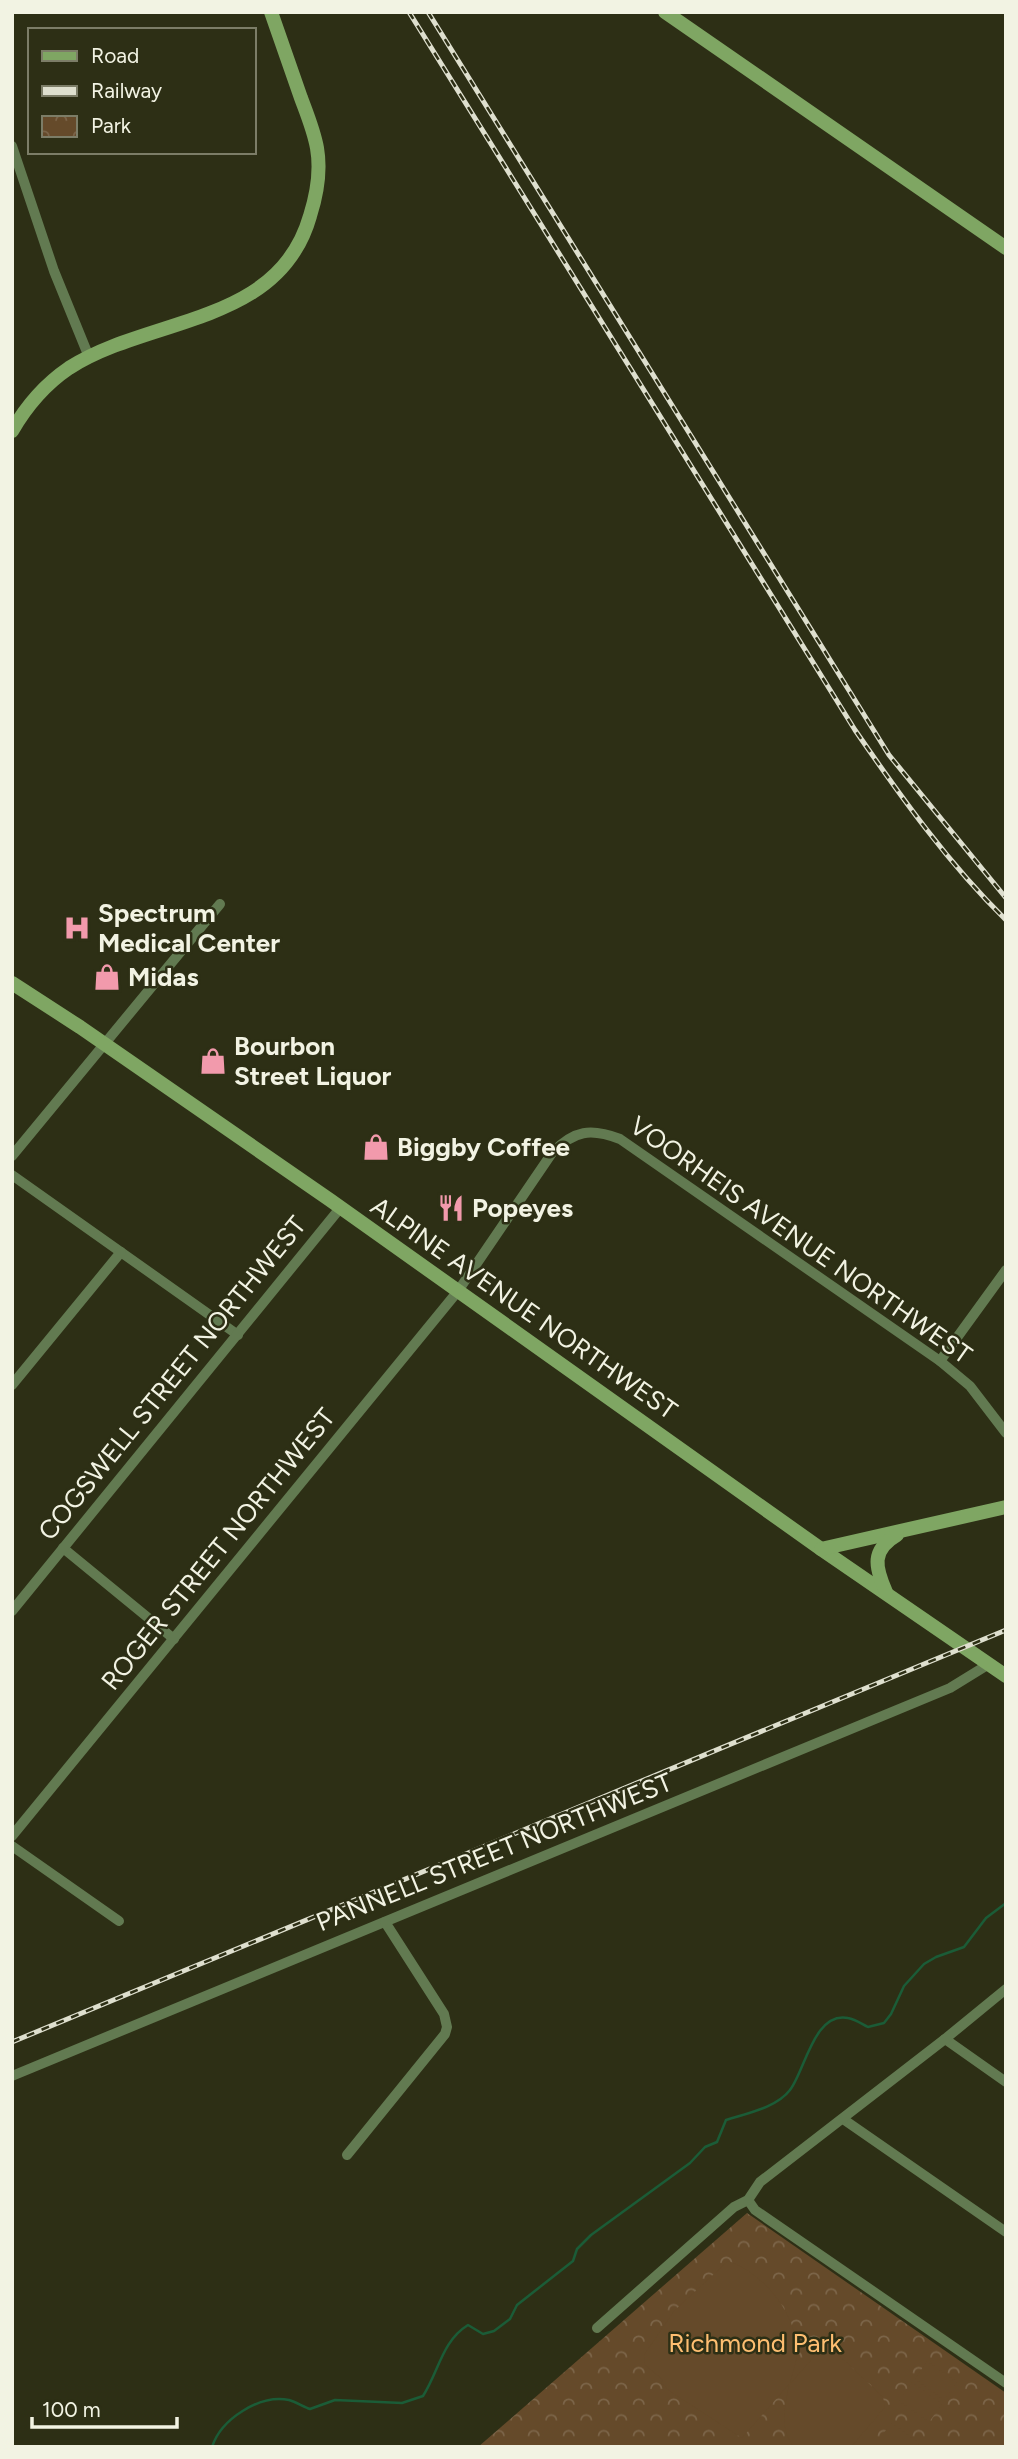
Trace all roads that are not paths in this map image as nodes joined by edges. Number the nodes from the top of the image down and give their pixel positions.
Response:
1 (271, 12) edge
2 (665, 12) edge
3 (12, 146) edge
4 (1006, 248) edge
5 (89, 357) junction
6 (12, 430) edge
7 (220, 904) dead end
8 (12, 983) edge
9 (106, 1044) junction
10 (12, 1156) edge
11 (12, 1175) edge
12 (341, 1208) junction
13 (121, 1252) junction
14 (1006, 1270) edge
15 (458, 1291) junction
16 (238, 1335) junction
17 (940, 1361) junction
18 (12, 1385) edge
19 (1006, 1433) edge
20 (1006, 1507) edge
21 (905, 1530) junction
22 (63, 1548) junction
23 (821, 1549) junction
24 (887, 1593) junction
25 (12, 1611) edge
26 (174, 1639) junction
27 (989, 1664) junction
28 (1006, 1676) edge
29 (12, 1836) edge
30 (12, 1846) edge
31 (119, 1921) dead end
32 (385, 1922) junction
33 (1006, 1989) edge
34 (945, 2039) junction
35 (12, 2076) edge
36 (1006, 2082) edge
37 (843, 2119) junction
38 (346, 2155) dead end
39 (748, 2200) junction
40 (1006, 2232) edge
41 (597, 2328) dead end
42 (1006, 2383) edge

1 - 5 main road
2 - 4 main road
3 - 5 street
5 - 6 main road
7 - 9 street
8 - 9 main road, ALPINE AVENUE NORTHWEST
9 - 10 street
9 - 12 main road, ALPINE AVENUE NORTHWEST
11 - 13 street
12 - 15 main road, ALPINE AVENUE NORTHWEST
12 - 16 street, COGSWELL STREET NORTHWEST
13 - 16 street
13 - 18 street
14 - 17 street
15 - 17 street, VOORHEIS AVENUE NORTHWEST
15 - 23 main road, ALPINE AVENUE NORTHWEST
15 - 26 street, ROGER STREET NORTHWEST
16 - 22 street, COGSWELL STREET NORTHWEST
17 - 19 street, VOORHEIS AVENUE NORTHWEST
20 - 21 main road
21 - 23 main road
21 - 24 main road
22 - 25 street, COGSWELL STREET NORTHWEST
22 - 26 street
23 - 24 main road, ALPINE AVENUE NORTHWEST
24 - 27 main road, ALPINE AVENUE NORTHWEST
26 - 29 street, ROGER STREET NORTHWEST
27 - 28 main road, ALPINE AVENUE NORTHWEST
27 - 32 street, PANNELL STREET NORTHWEST
30 - 31 street
32 - 35 street, PANNELL STREET NORTHWEST
32 - 38 street
33 - 34 street
34 - 36 street
34 - 37 street
37 - 39 street
37 - 40 street
39 - 41 street
39 - 42 street

